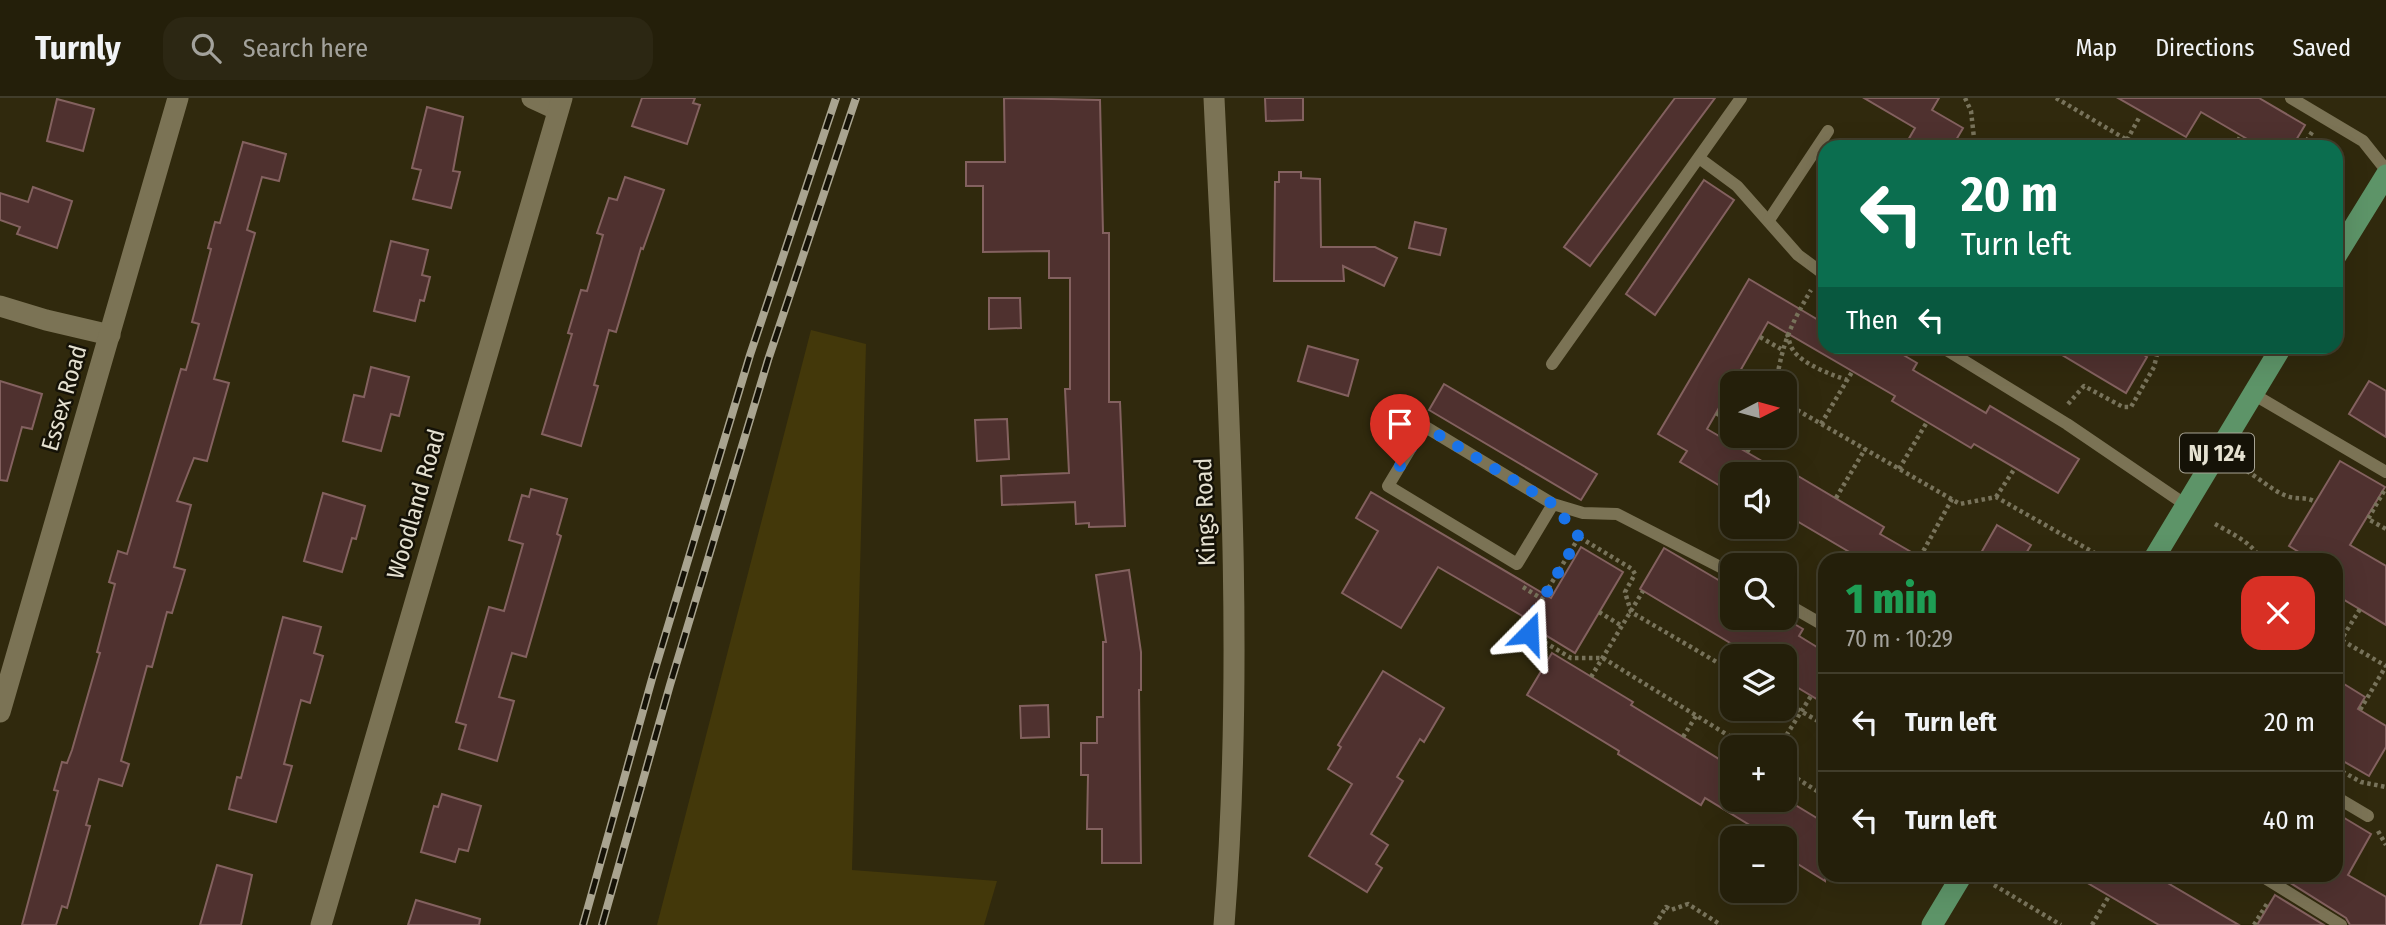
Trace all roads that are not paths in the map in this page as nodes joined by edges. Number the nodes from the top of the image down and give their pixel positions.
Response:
1 (177, 98) edge
2 (532, 98) edge
3 (1214, 98) edge
4 (1741, 98) edge
5 (2291, 98) edge
6 (560, 104) edge
7 (1828, 131) dead end
8 (1822, 140) edge
9 (1818, 146) edge
10 (1699, 158) junction
11 (2386, 172) edge
12 (1769, 220) junction
13 (2343, 245) edge
14 (1818, 270) edge
15 (0, 306) edge
16 (110, 335) junction
17 (1953, 354) edge
18 (2277, 354) edge
19 (1552, 364) dead end
20 (2253, 394) junction
21 (2386, 472) edge
22 (1553, 504) junction
23 (2186, 505) junction
24 (2156, 553) edge
25 (1720, 567) edge
26 (1797, 610) edge
27 (1818, 622) edge
28 (0, 712) edge
29 (2343, 801) edge
30 (2368, 816) dead end
31 (1958, 882) edge
32 (2271, 882) edge
33 (321, 925) edge
34 (1224, 925) edge
35 (1932, 925) edge
36 (2341, 925) edge

1 - 16 street, Essex Road
2 - 6 street
3 - 34 street, Kings Road
4 - 10 lane
5 - 11 lane
6 - 33 street, Woodland Road
7 - 8 lane
9 - 12 lane
10 - 12 lane
10 - 19 lane
11 - 13 main road
12 - 14 lane
15 - 16 street
16 - 28 street, Essex Road
17 - 23 lane
18 - 20 main road, NJ 124
20 - 21 lane
20 - 23 main road, NJ 124
22 - 22 lane
22 - 25 lane
23 - 24 main road, NJ 124
26 - 27 lane
29 - 30 lane
31 - 35 main road
32 - 36 lane

